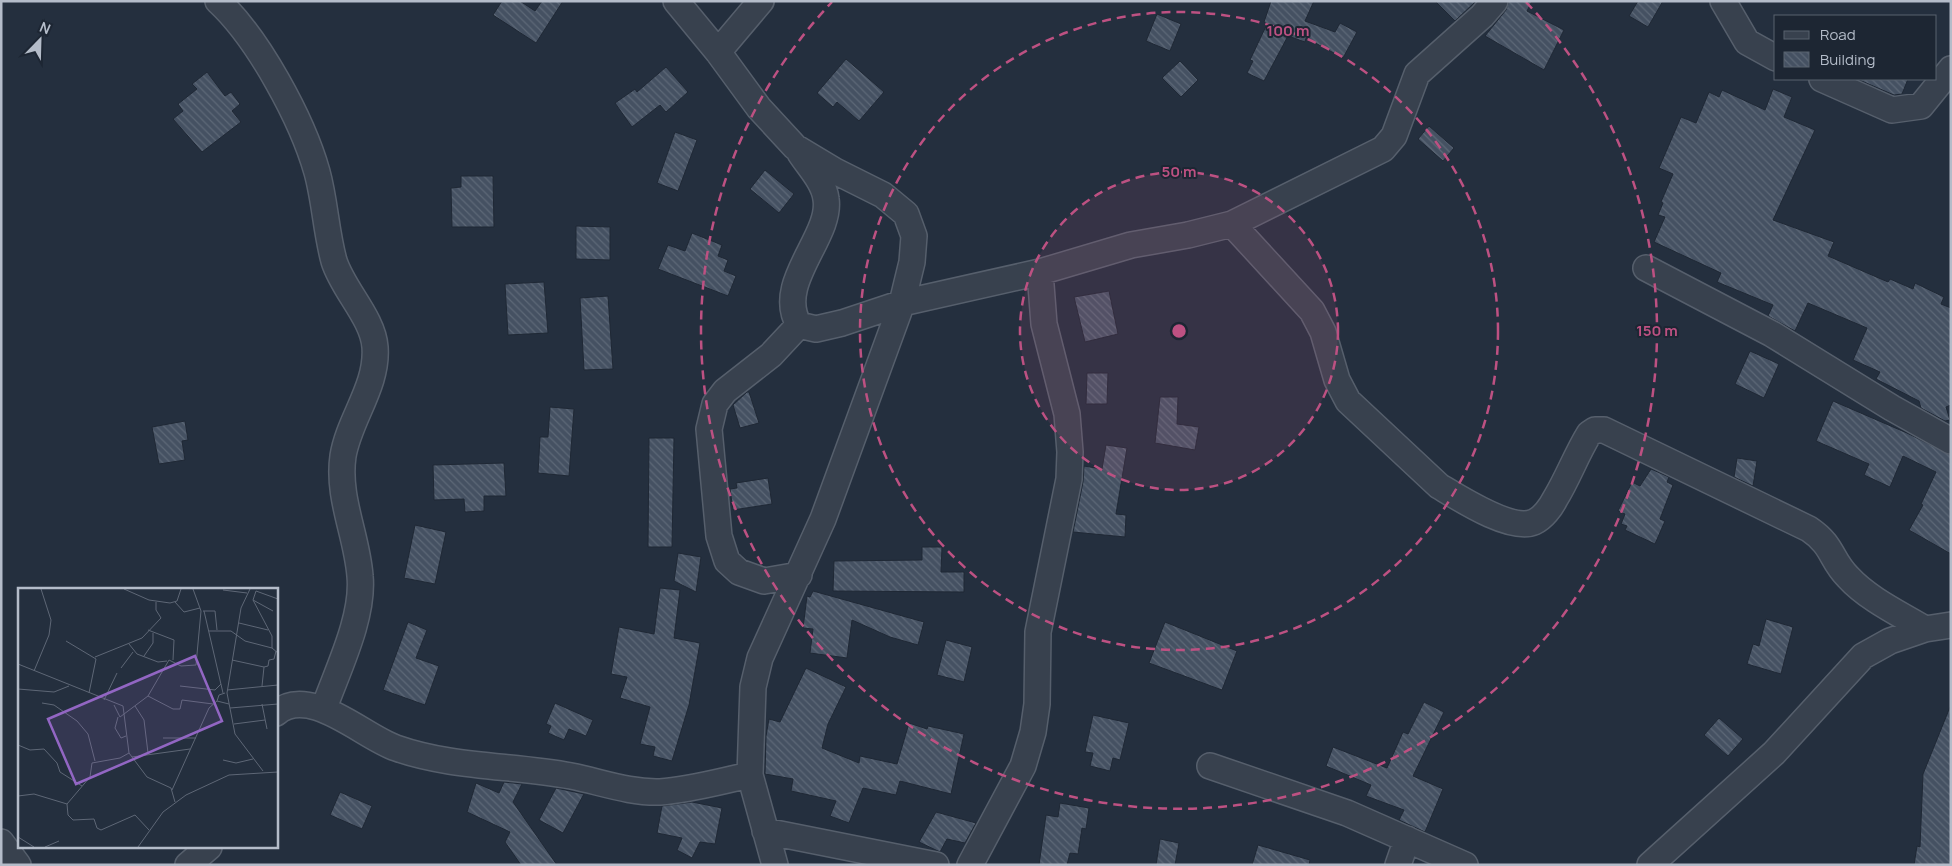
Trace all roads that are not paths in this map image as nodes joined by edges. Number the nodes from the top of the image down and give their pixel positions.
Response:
1 (218, 1) edge
2 (676, 1) edge
3 (761, 1) edge
4 (1495, 1) edge
5 (1723, 1) edge
6 (718, 52) junction
7 (1774, 57) edge
8 (1951, 69) edge
9 (1824, 80) edge
10 (795, 147) junction
11 (1232, 224) junction
12 (1646, 268) dead end
13 (1040, 272) junction
14 (902, 303) junction
15 (799, 325) junction
16 (1951, 440) edge
17 (799, 575) junction
18 (1951, 625) edge
19 (1925, 629) junction
20 (324, 708) junction
21 (278, 712) edge
22 (1210, 766) dead end
23 (750, 775) junction
24 (765, 832) junction
25 (1407, 839) junction
26 (1, 842) edge
27 (208, 848) edge
28 (18, 865) edge
29 (188, 865) edge
30 (775, 865) edge
31 (936, 865) edge
32 (970, 865) edge
33 (1398, 865) edge
34 (1464, 865) edge
35 (1650, 865) edge

1 - 20 street
2 - 6 street
3 - 6 street
4 - 11 street
5 - 7 street
6 - 10 street
8 - 9 street
10 - 14 street
10 - 15 street
11 - 13 street
11 - 19 street
12 - 16 street
13 - 14 street
13 - 32 street
14 - 15 street
14 - 17 street
15 - 17 street
17 - 23 street
18 - 19 street
19 - 35 street
20 - 21 street
20 - 23 street
22 - 25 street
23 - 24 street
24 - 30 street
24 - 31 street
25 - 33 street
25 - 34 street
26 - 28 street
27 - 29 street

